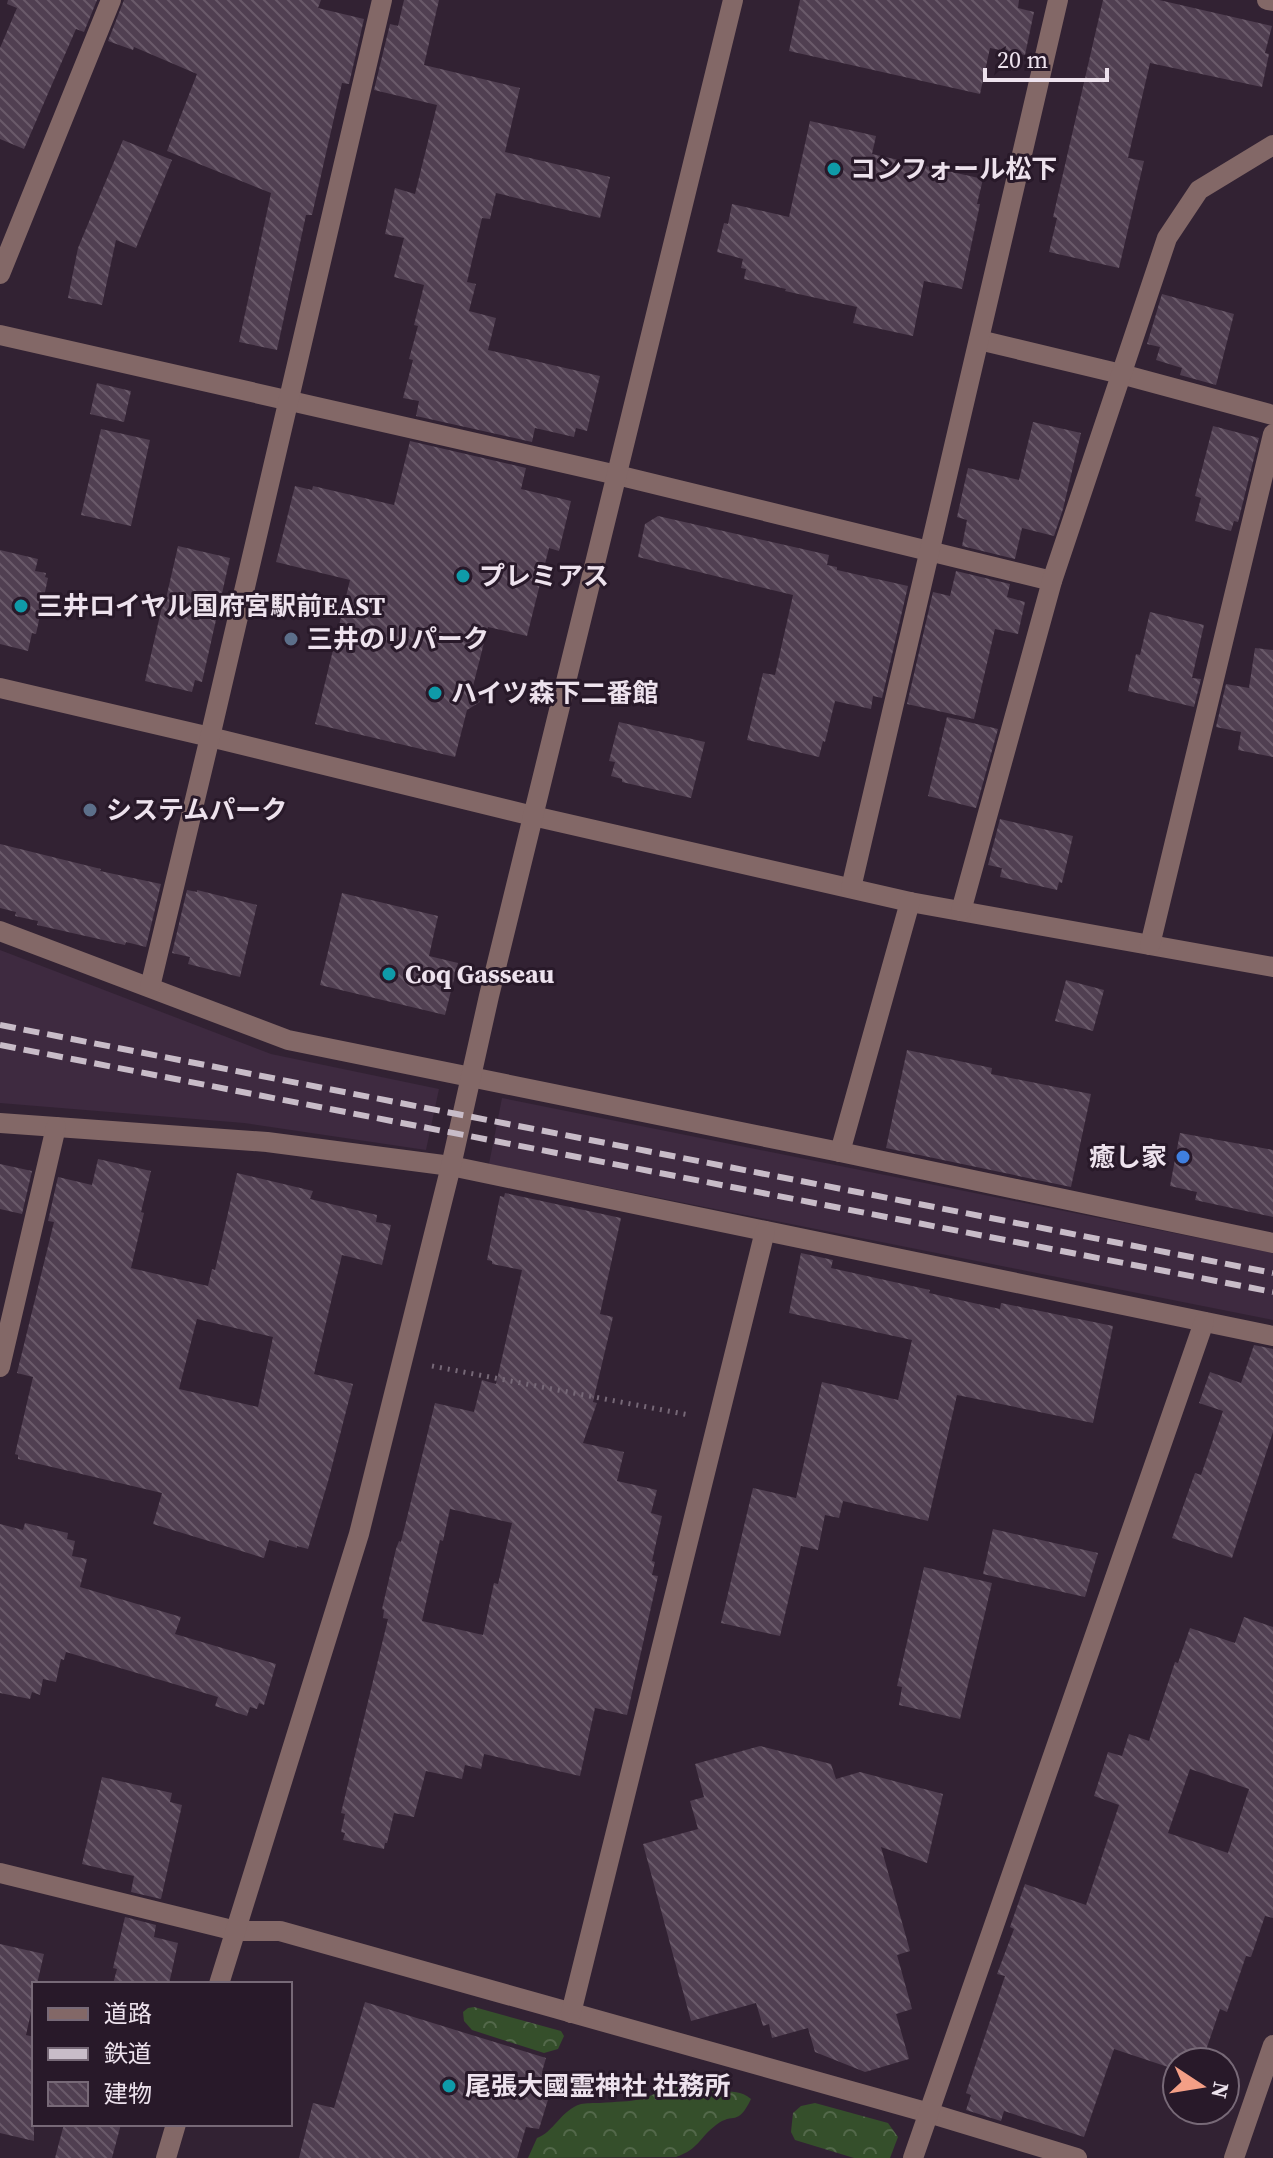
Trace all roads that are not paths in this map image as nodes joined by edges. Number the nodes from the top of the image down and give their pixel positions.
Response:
1 (111, 0) edge
2 (382, 0) edge
3 (733, 0) edge
4 (1058, 0) edge
5 (1273, 145) edge
6 (0, 274) edge
7 (0, 335) edge
8 (979, 340) junction
9 (1121, 374) junction
10 (287, 401) junction
11 (1273, 415) edge
12 (1273, 434) edge
13 (617, 475) junction
14 (929, 551) junction
15 (1052, 581) junction
16 (0, 688) edge
17 (210, 737) junction
18 (533, 816) junction
19 (851, 888) junction
20 (910, 902) junction
21 (961, 911) junction
22 (0, 931) edge
23 (1150, 945) junction
24 (1273, 967) edge
25 (150, 987) junction
26 (470, 1077) junction
27 (0, 1123) edge
28 (56, 1127) junction
29 (840, 1152) junction
30 (451, 1166) junction
31 (765, 1231) junction
32 (1273, 1243) edge
33 (1204, 1322) junction
34 (1273, 1336) edge
35 (0, 1367) edge
36 (0, 1873) edge
37 (236, 1931) junction
38 (220, 1982) edge
39 (571, 2013) junction
40 (1273, 2045) edge
41 (929, 2113) junction
42 (175, 2126) edge
43 (166, 2158) edge
44 (913, 2158) edge
45 (1077, 2158) edge
46 (1234, 2158) edge

1 - 6 street
2 - 10 street
3 - 13 street
4 - 8 street
5 - 9 street
7 - 10 street
8 - 9 street
8 - 14 street
9 - 11 street
9 - 15 street
10 - 13 street
10 - 17 street
12 - 23 street
13 - 14 street
13 - 18 street
14 - 15 street
14 - 19 street
15 - 21 street
16 - 17 street
17 - 18 street
17 - 25 street
18 - 19 street
18 - 26 street
19 - 20 street
20 - 21 street
20 - 29 street
21 - 23 street
22 - 25 street
23 - 24 street
25 - 26 street
26 - 29 street
26 - 30 street
27 - 28 street
28 - 30 street
28 - 35 street
29 - 32 street
30 - 31 street
30 - 37 street
31 - 33 street
31 - 39 street
33 - 34 street
33 - 41 street
36 - 37 street
37 - 38 street
37 - 39 street
39 - 41 street
40 - 46 street
41 - 44 street
41 - 45 street
42 - 43 street

